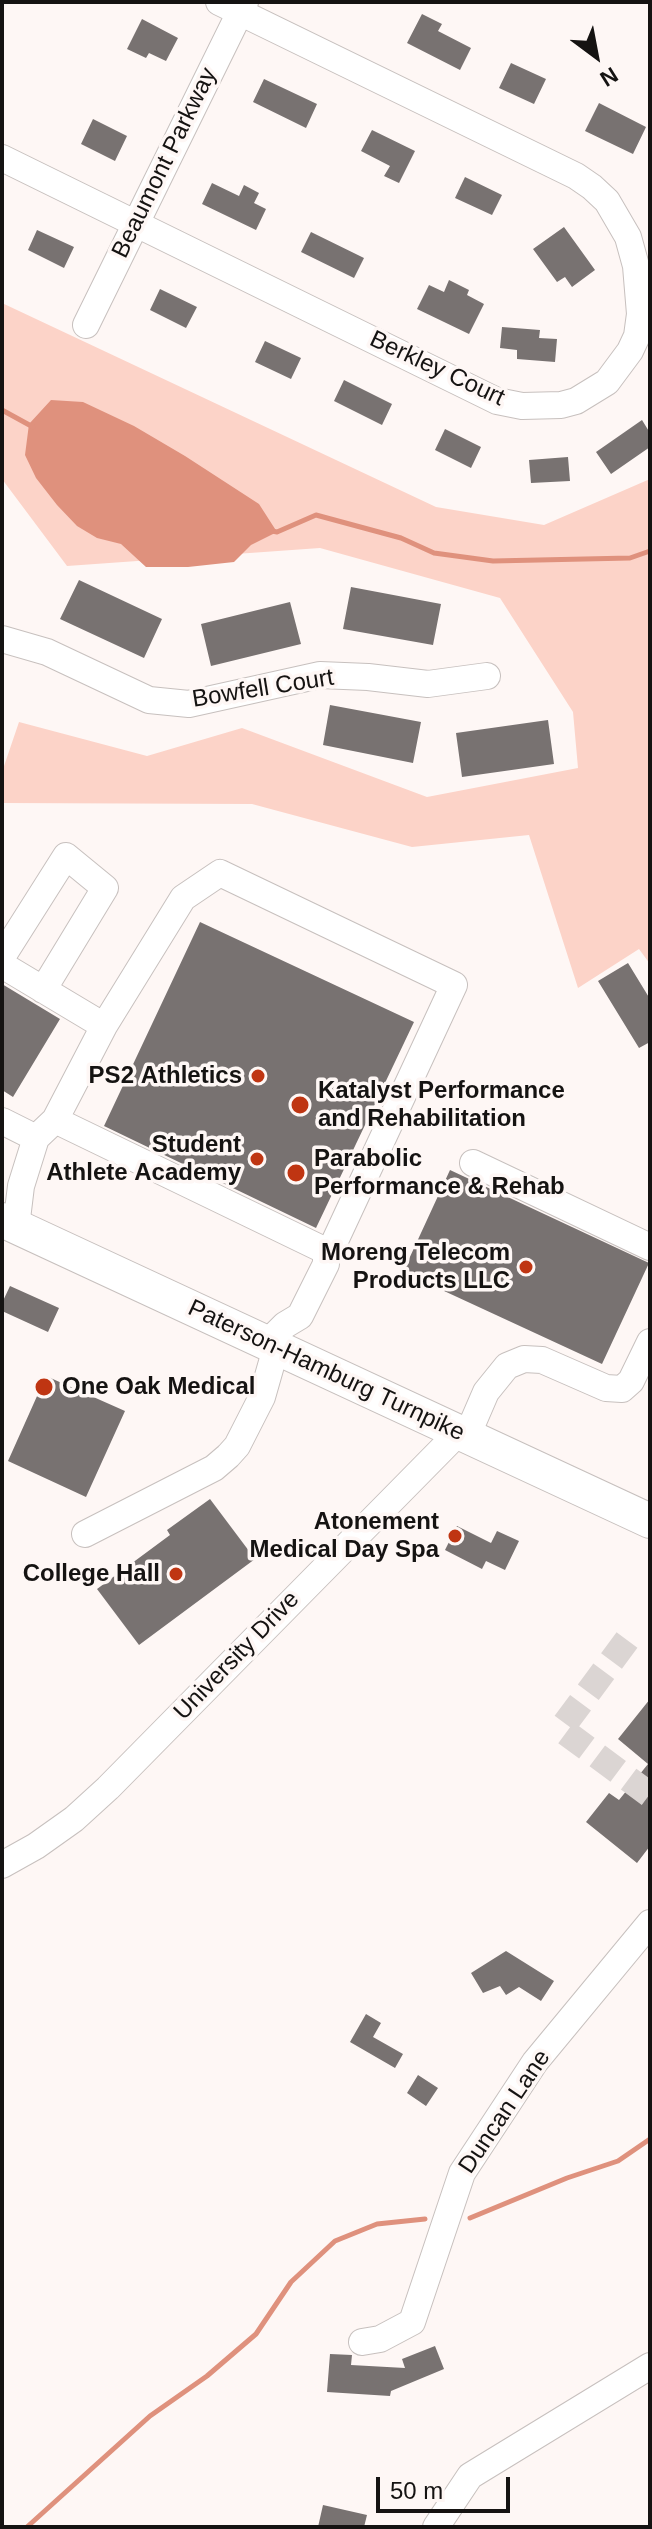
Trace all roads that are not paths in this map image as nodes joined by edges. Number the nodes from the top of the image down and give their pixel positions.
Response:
1 (235, 5) edge
2 (2, 158) edge
3 (135, 224) junction
4 (86, 325) dead end
5 (2, 639) edge
6 (487, 676) dead end
7 (2, 957) edge
8 (2, 965) edge
9 (43, 990) junction
10 (104, 1026) junction
11 (2, 1121) edge
12 (45, 1129) junction
13 (473, 1163) dead end
14 (9, 1223) edge
15 (650, 1247) edge
16 (326, 1251) junction
17 (650, 1342) edge
18 (272, 1346) junction
19 (463, 1434) junction
20 (650, 1521) edge
21 (85, 1534) dead end
22 (2, 1865) edge
23 (650, 1923) edge
24 (362, 2342) dead end
25 (646, 2374) edge
26 (436, 2527) edge

1 - 3 street, Beaumont Parkway
1 - 3 street, Berkley Court
2 - 3 street, Berkley Court
3 - 4 street, Beaumont Parkway
5 - 6 street, Bowfell Court
7 - 9 street
8 - 9 street
9 - 10 street
10 - 12 street
10 - 16 street
11 - 12 street
12 - 14 street
12 - 16 street
13 - 15 street
14 - 18 main road, Paterson-Hamburg Turnpike
16 - 18 street
17 - 19 street
18 - 19 main road, Paterson-Hamburg Turnpike
18 - 21 street
19 - 20 main road, Paterson-Hamburg Turnpike
19 - 22 street, University Drive
23 - 24 street, Duncan Lane
25 - 26 street

